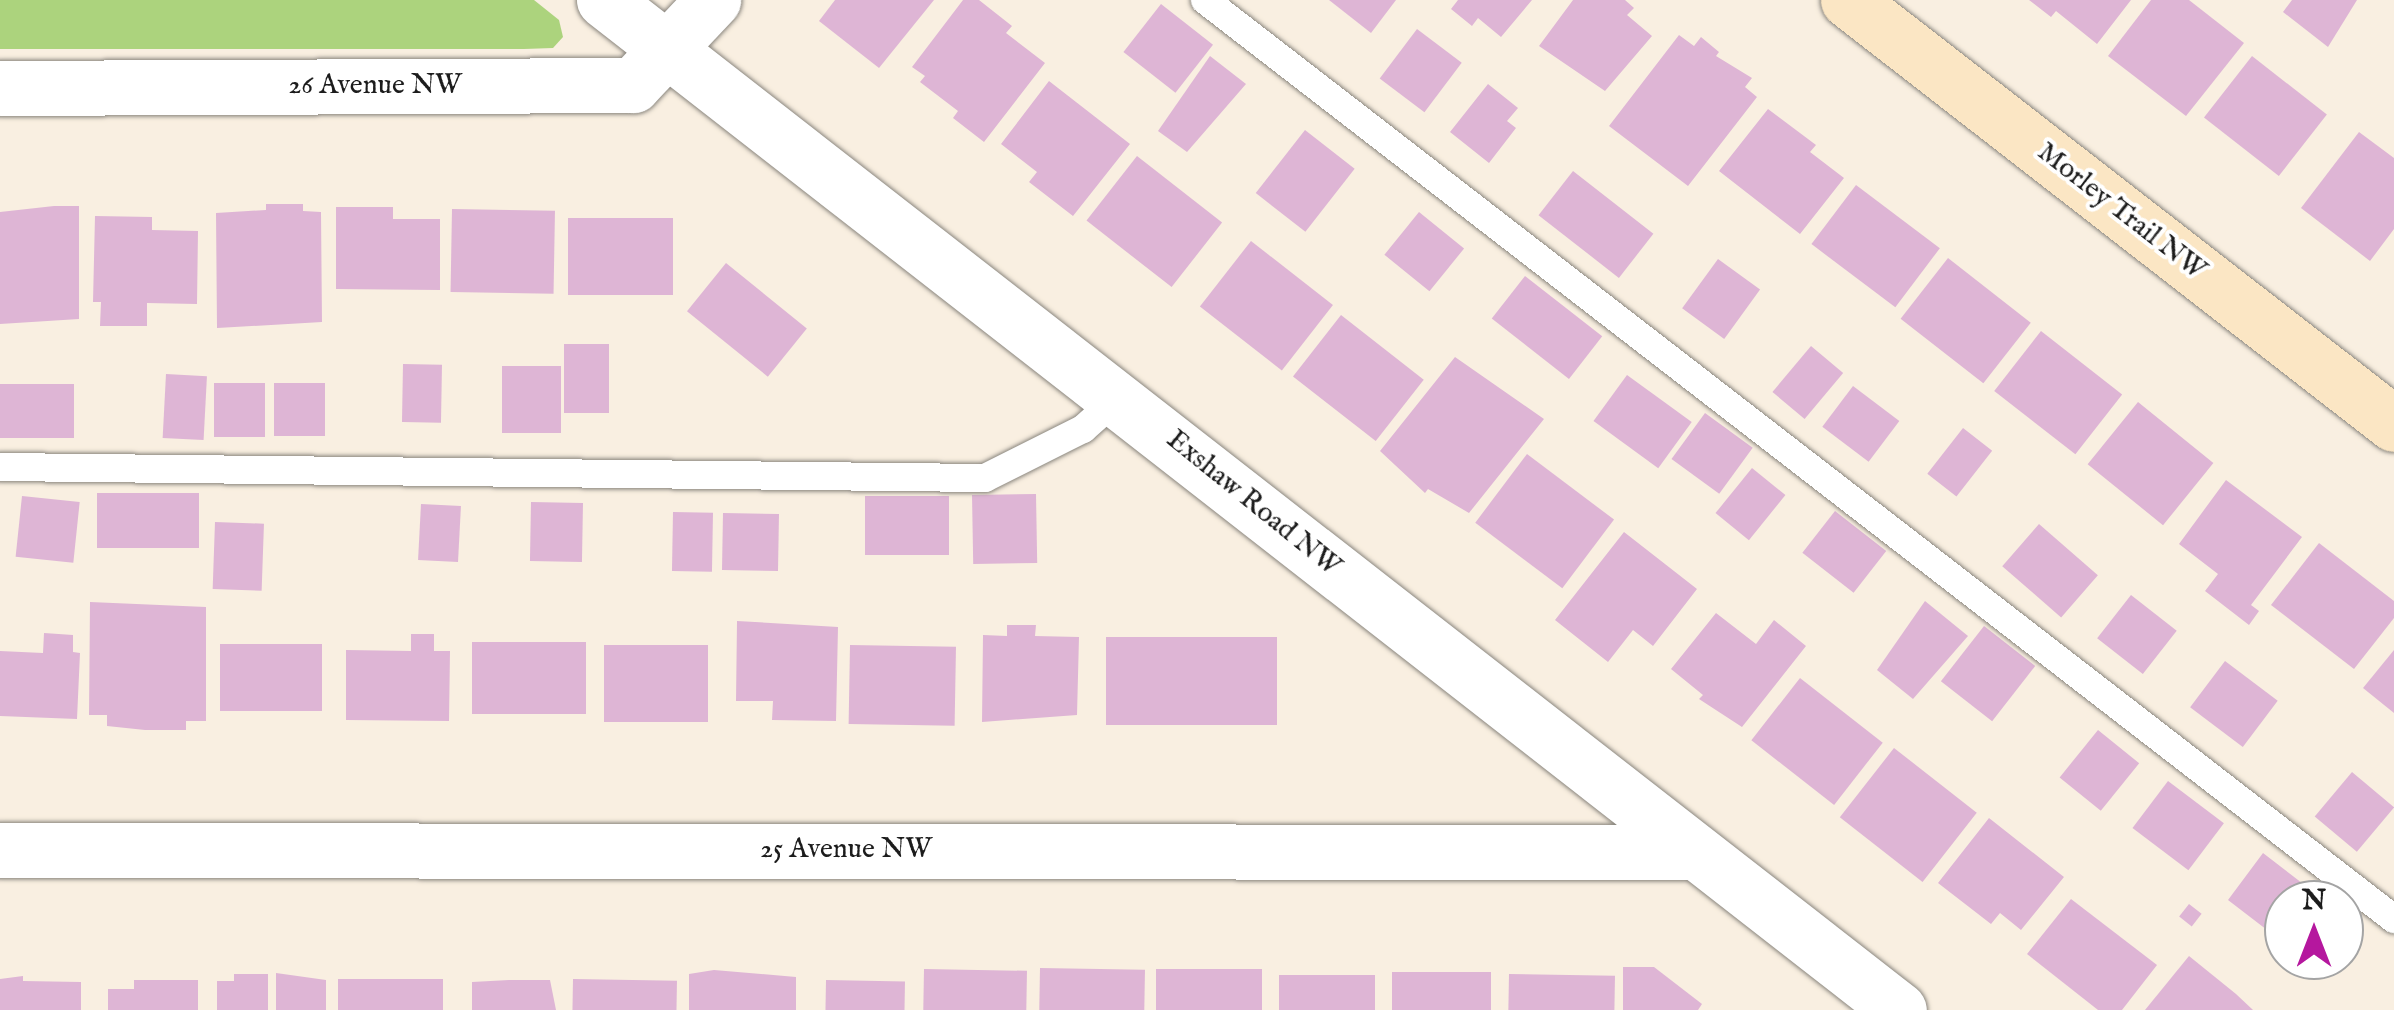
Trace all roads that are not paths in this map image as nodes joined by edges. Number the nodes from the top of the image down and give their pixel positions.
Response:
1 (604, 0) edge
2 (713, 0) edge
3 (1205, 0) edge
4 (1848, 0) edge
5 (672, 51) junction
6 (0, 88) edge
7 (1120, 396) junction
8 (2394, 424) edge
9 (0, 467) edge
10 (0, 850) edge
11 (1692, 852) junction
12 (2394, 920) edge
13 (1899, 1010) edge

1 - 5 street, Exshaw Road NW
2 - 5 street, 26 Avenue NW
3 - 12 lane
4 - 8 street, Morley Trail NW
5 - 6 street, 26 Avenue NW
5 - 7 street, Exshaw Road NW
7 - 9 lane
7 - 11 street, Exshaw Road NW
10 - 11 street, 25 Avenue NW
11 - 13 street, Exshaw Road NW

